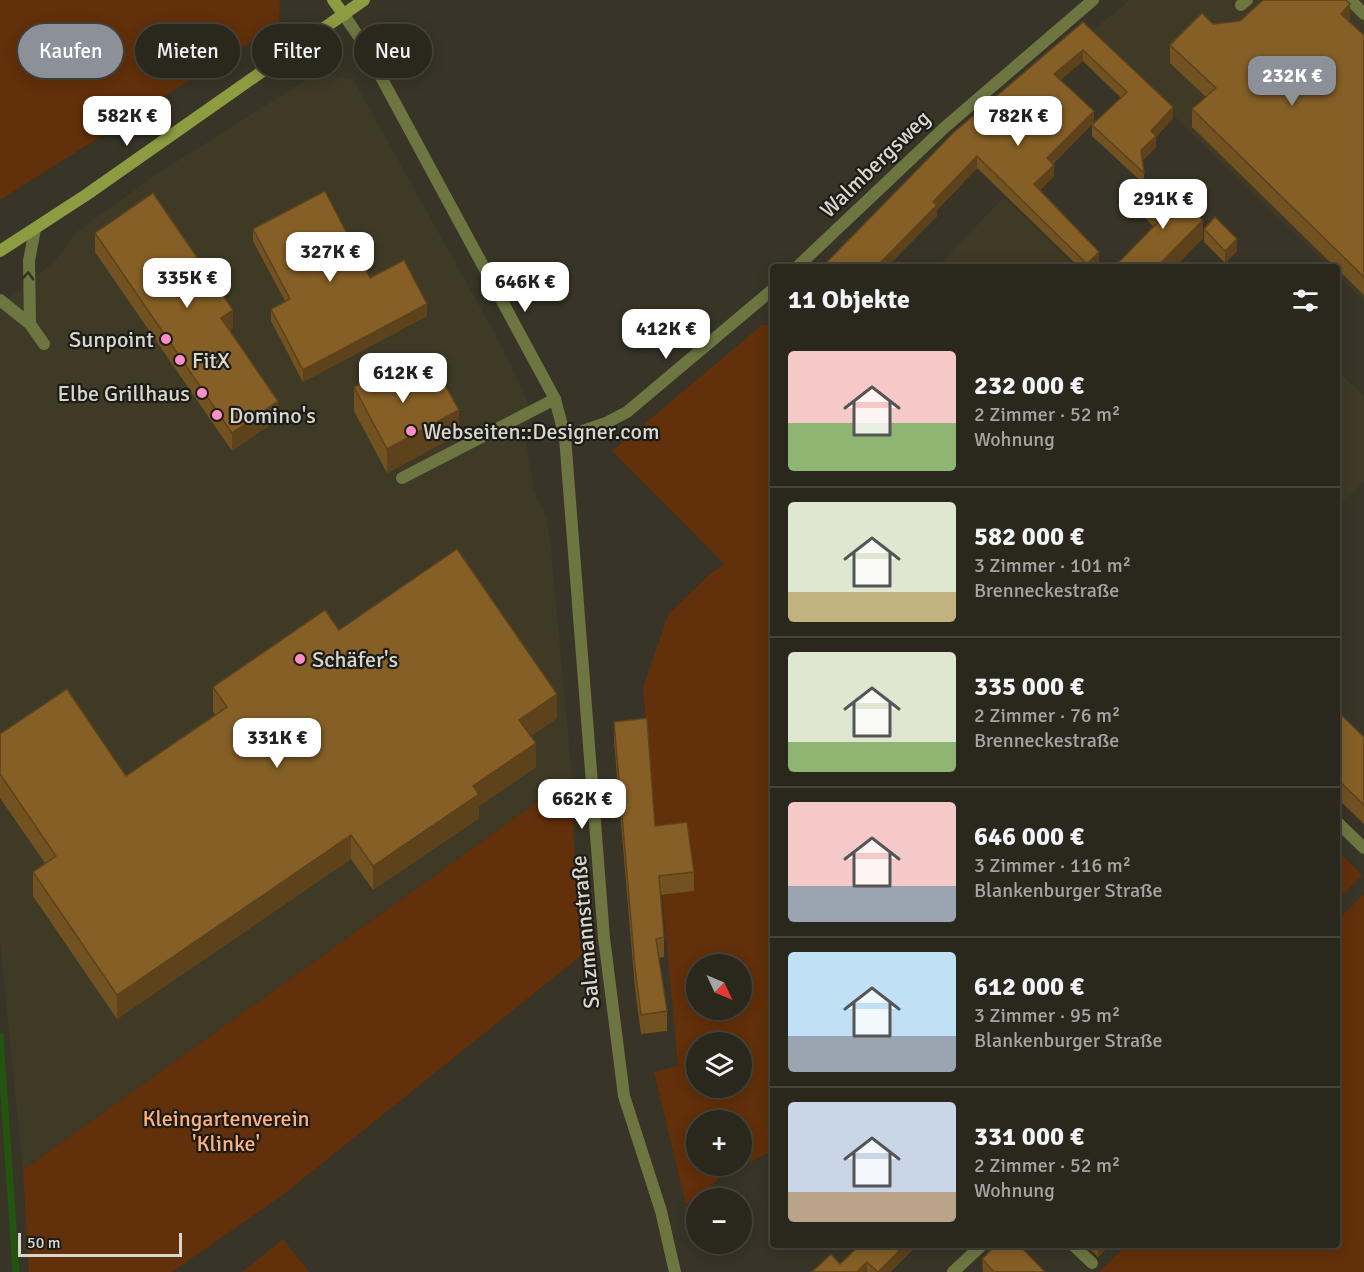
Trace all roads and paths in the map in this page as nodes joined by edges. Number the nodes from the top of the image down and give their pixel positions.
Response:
1 (333, 0) edge
2 (364, 0) edge
3 (1093, 0) edge
4 (1350, 0) edge
5 (1364, 14) edge
6 (344, 15) junction
7 (35, 229) junction
8 (0, 251) edge
9 (800, 264) edge
10 (770, 292) edge
11 (0, 300) edge
12 (30, 324) junction
13 (44, 344) dead end
14 (555, 399) junction
15 (565, 437) junction
16 (402, 478) dead end
17 (1340, 825) edge
18 (1364, 848) edge
19 (979, 1248) edge
20 (1076, 1248) edge
21 (1092, 1263) dead end
22 (958, 1271) edge
23 (675, 1272) edge

1 - 6 main road
2 - 6 main road
3 - 9 street, Walmbergsweg
4 - 5 street
6 - 7 main road
6 - 14 street, Salzmannstraße
7 - 8 main road
12 -> 7 street
10 - 15 street
11 - 12 street
12 - 13 street
14 - 15 street, Salzmannstraße
14 - 16 street
15 - 23 street, Salzmannstraße
17 - 18 street
19 - 22 street
20 - 21 street

